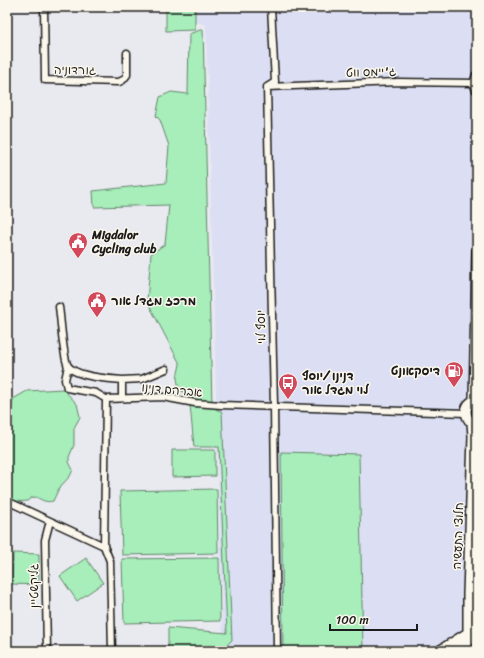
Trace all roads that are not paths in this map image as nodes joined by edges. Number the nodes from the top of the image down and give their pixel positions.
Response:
1 (44, 7) edge
2 (270, 7) edge
3 (127, 53) dead end
4 (476, 82) edge
5 (267, 87) junction
6 (477, 250) edge
7 (476, 286) edge
8 (59, 308) dead end
9 (68, 366) junction
10 (166, 369) dead end
11 (122, 380) junction
12 (122, 398) junction
13 (106, 399) junction
14 (476, 400) edge
15 (274, 406) junction
16 (466, 413) junction
17 (474, 423) edge
18 (7, 501) edge
19 (50, 521) junction
20 (104, 546) junction
21 (468, 616) junction
22 (477, 626) edge
23 (477, 636) edge
24 (468, 637) junction
25 (446, 649) edge
26 (47, 651) edge
27 (112, 651) edge
28 (277, 651) edge
29 (468, 651) edge

1 - 3 street, גורדוניה
2 - 5 street, יוסף לוי
4 - 5 street, ג'יימס ווט
5 - 15 street, יוסף לוי
6 - 7 street
7 - 14 street
8 - 9 street
9 - 11 street
9 - 13 street
10 - 11 street
11 - 12 street
12 - 13 street, אברהם דנינו
12 - 15 street, אברהם דנינו
13 - 20 street
14 - 16 street
15 - 16 street, אברהם דנינו
15 - 28 street, יוסף לוי
16 - 17 street, חלוצי התעשיה
17 - 21 street, חלוצי התעשיה
18 - 19 street
19 - 20 street
19 - 26 street, גליקשטיין
20 - 27 street
21 - 24 street, חלוצי התעשיה
21 - 25 street
22 - 24 street
23 - 24 street
24 - 25 street
24 - 29 street, חלוצי התעשיה

